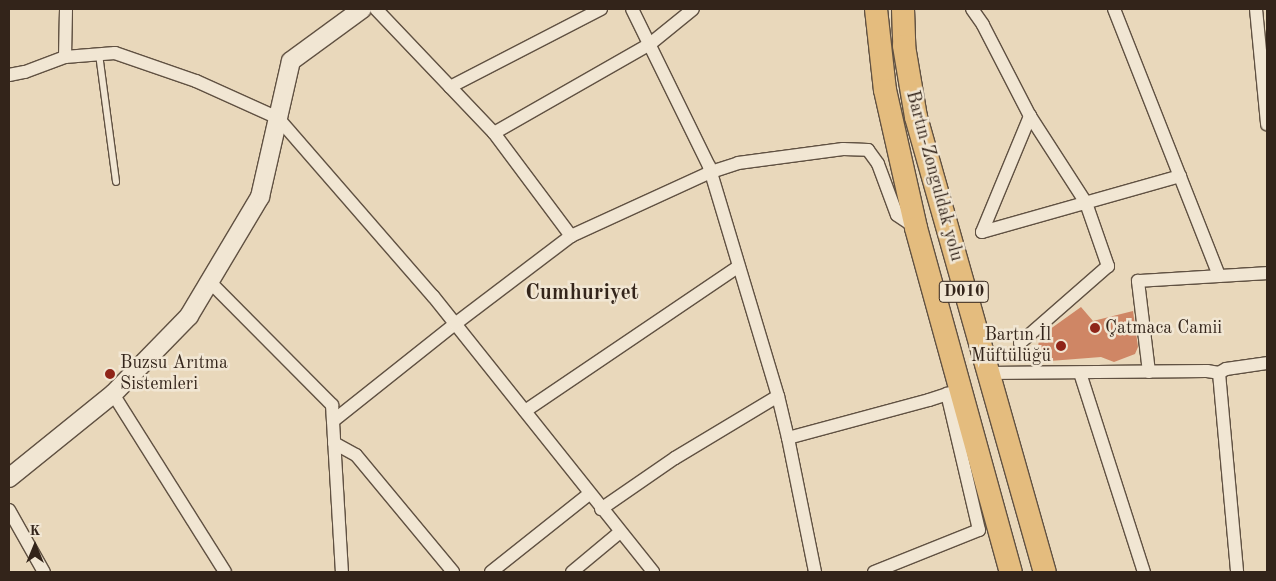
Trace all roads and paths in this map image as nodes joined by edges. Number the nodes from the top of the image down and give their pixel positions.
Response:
1 (66, 9) edge
2 (362, 9) edge
3 (376, 9) edge
4 (602, 9) edge
5 (632, 9) edge
6 (693, 9) edge
7 (876, 9) edge
8 (903, 9) edge
9 (972, 9) edge
10 (1114, 9) edge
11 (1256, 9) edge
12 (650, 44) junction
13 (99, 54) junction
14 (65, 57) junction
15 (9, 75) edge
16 (1265, 84) edge
17 (450, 88) junction
18 (1030, 116) junction
19 (278, 118) junction
20 (1267, 124) edge
21 (494, 134) junction
22 (711, 172) junction
23 (1180, 176) junction
24 (116, 182) dead end
25 (1086, 203) junction
26 (916, 228) junction
27 (571, 236) junction
28 (739, 266) junction
29 (1267, 273) edge
30 (1219, 276) junction
31 (209, 281) junction
32 (455, 324) junction
33 (1020, 343) dead end
34 (1267, 363) edge
35 (1080, 372) junction
36 (1149, 372) junction
37 (1219, 373) junction
38 (987, 374) junction
39 (954, 392) junction
40 (113, 394) junction
41 (778, 396) junction
42 (525, 411) junction
43 (333, 421) junction
44 (788, 438) junction
45 (334, 442) junction
46 (9, 478) edge
47 (589, 494) junction
48 (601, 509) junction
49 (9, 510) edge
50 (620, 532) junction
51 (1008, 570) edge
52 (44, 572) edge
53 (225, 572) edge
54 (342, 572) edge
55 (453, 572) edge
56 (491, 572) edge
57 (572, 572) edge
58 (653, 572) edge
59 (815, 572) edge
60 (874, 572) edge
61 (1045, 572) edge
62 (1144, 572) edge
63 (1237, 572) edge

1 - 14 street
2 - 19 main road
3 - 17 street
4 - 17 street
5 - 12 street
6 - 12 street
7 - 26 highway, Bartın-Zonguldak yolu / D010
8 - 38 highway, Bartın-Zonguldak yolu / D010
9 - 18 street
10 - 23 street
11 - 16 street
12 - 21 street
12 - 22 street
13 - 14 street
13 - 19 street
13 - 24 lane
14 - 15 street
16 - 20 street
17 - 21 street
18 - 25 street
18 - 25 street
19 - 31 main road
19 - 32 street
21 - 27 street
22 - 26 street
22 - 27 street
22 - 28 street
23 - 25 street
23 - 30 street
25 - 33 street
26 - 39 highway, Bartın-Zonguldak yolu / D010
27 - 32 street
28 - 41 street
28 - 42 street
29 - 30 street
30 - 36 street
31 - 40 main road
31 - 43 street
32 - 42 street
32 - 43 street
34 - 37 street
35 - 36 street
35 - 38 street
35 - 62 street
36 - 37 street
37 - 63 street
38 - 61 highway, Bartın-Zonguldak yolu / D010
39 - 44 street
39 - 51 highway, Bartın-Zonguldak yolu / D010
39 - 60 street
40 - 46 main road
40 - 53 street
41 - 44 street
41 - 48 street
42 - 47 street
43 - 45 street
44 - 59 street
45 - 54 street
45 - 55 street
47 - 48 street
47 - 56 street
48 - 50 street
49 - 52 street
50 - 57 street
50 - 58 street

